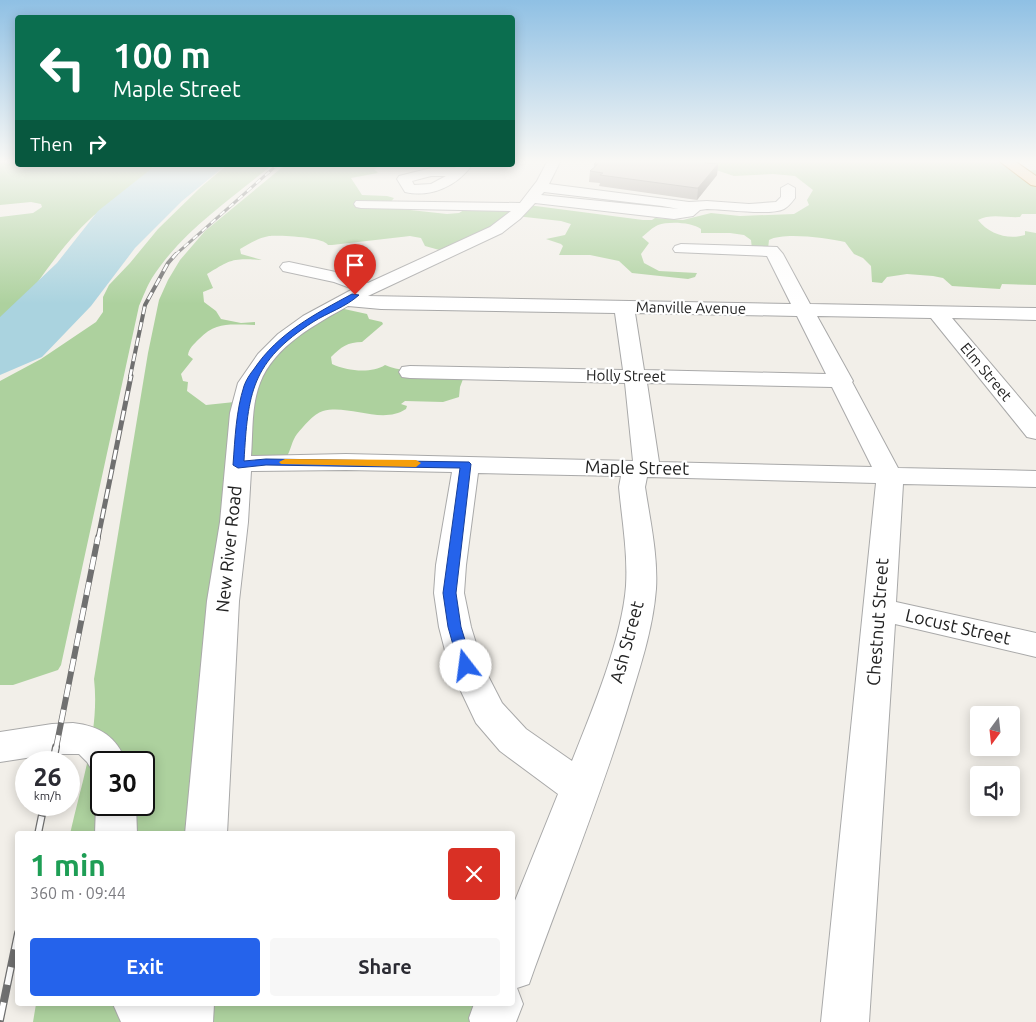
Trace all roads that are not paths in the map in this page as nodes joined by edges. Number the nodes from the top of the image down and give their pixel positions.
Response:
1 (526, 208) edge
2 (650, 208) edge
3 (689, 208) edge
4 (681, 249) dead end
5 (289, 267) dead end
6 (368, 289) junction
7 (346, 300) junction
8 (624, 306) junction
9 (803, 310) junction
10 (937, 312) junction
11 (1036, 314) edge
12 (410, 372) dead end
13 (635, 376) junction
14 (842, 381) junction
15 (1036, 432) edge
16 (466, 464) junction
17 (238, 465) junction
18 (640, 468) junction
19 (888, 474) junction
20 (1036, 479) edge
21 (879, 609) junction
22 (1036, 645) edge
23 (0, 747) edge
24 (101, 751) edge
25 (580, 788) junction
26 (116, 816) edge
27 (116, 831) edge
28 (206, 831) edge
29 (515, 959) edge
30 (138, 1006) edge
31 (190, 1006) edge
32 (150, 1022) edge
33 (189, 1022) edge
34 (845, 1022) edge

1 - 6 street, New River Road
2 - 3 street
4 - 9 street, Chestnut Street
5 - 6 street
6 - 7 street, New River Road
7 - 8 street, Manville Avenue
7 - 17 street, New River Road
8 - 9 street, Manville Avenue
8 - 13 street, Ash Street
9 - 10 street, Manville Avenue
9 - 14 street, Chestnut Street
10 - 11 street, Manville Avenue
10 - 15 street, Elm Street
12 - 13 street, Holly Street
13 - 14 street, Holly Street
13 - 18 street, Ash Street
14 - 19 street, Chestnut Street
16 - 17 street, Maple Street
16 - 18 street, Maple Street
16 - 25 street
17 - 28 street, New River Road
18 - 19 street, Maple Street
18 - 25 street, Ash Street
19 - 20 street, Maple Street
19 - 21 street, Chestnut Street
21 - 22 street, Locust Street
21 - 34 street, Chestnut Street
23 - 24 street
25 - 29 street, Ash Street
26 - 27 street
30 - 32 street
31 - 33 street

